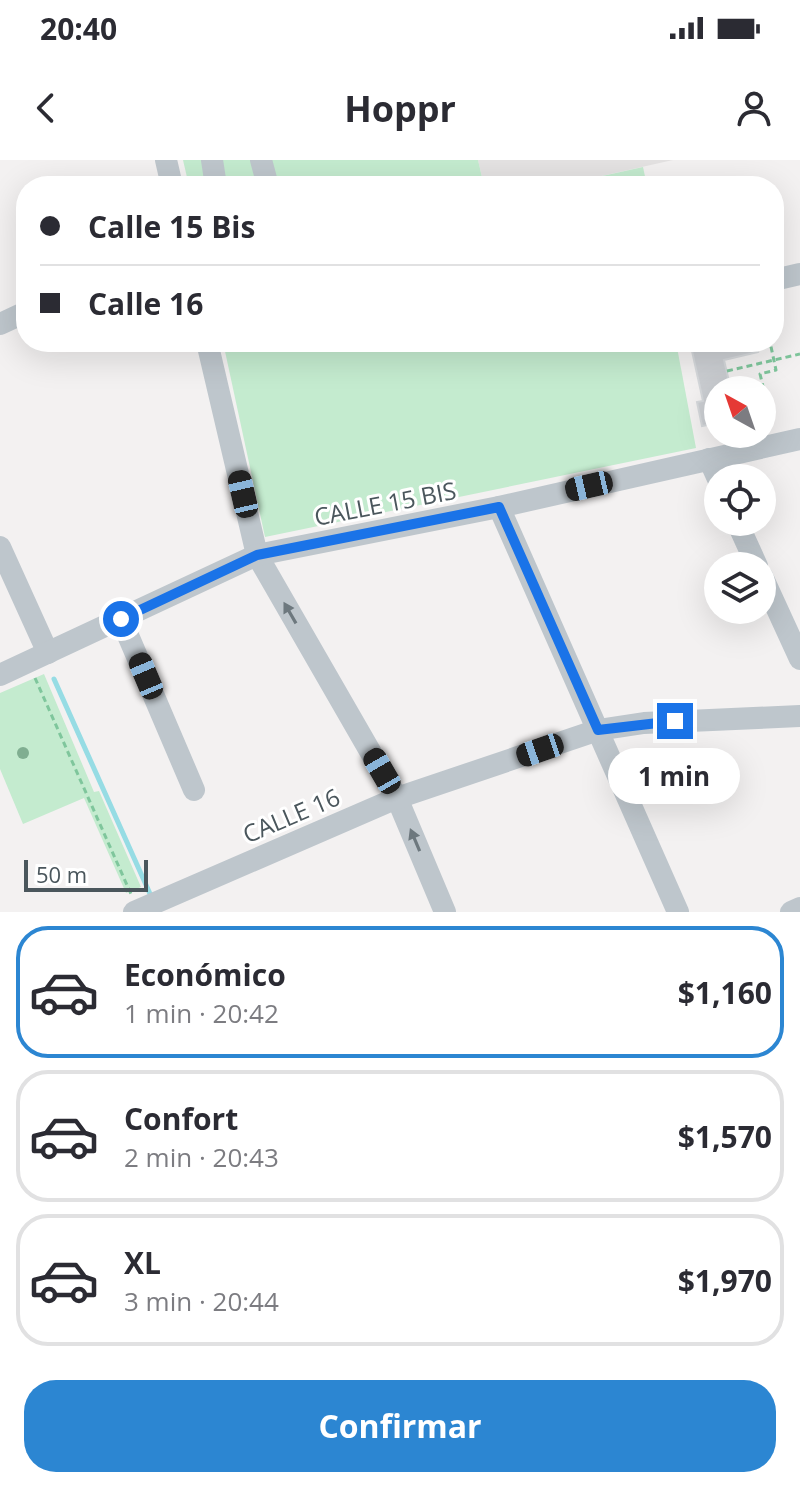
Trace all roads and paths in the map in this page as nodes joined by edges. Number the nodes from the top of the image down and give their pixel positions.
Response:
1 (209, 352) edge
2 (771, 352) edge
3 (800, 354) edge
4 (774, 360) junction
5 (727, 371) dead end
6 (760, 376) edge
7 (800, 439) edge
8 (728, 464) edge
9 (704, 471) edge
10 (499, 507) junction
11 (0, 547) edge
12 (257, 555) junction
13 (776, 607) edge
14 (121, 619) junction
15 (38, 658) junction
16 (800, 659) edge
17 (0, 675) edge
18 (800, 716) edge
19 (598, 730) junction
20 (194, 790) dead end
21 (397, 798) junction
22 (800, 908) edge
23 (136, 911) edge
24 (445, 912) edge
25 (678, 912) edge
26 (791, 912) edge

1 - 12 street
2 - 4 path
3 - 4 path
4 - 5 path
4 - 6 path
7 - 8 street, CALLE 15 BIS
9 - 10 street, CALLE 15 BIS
10 - 12 street, CALLE 15 BIS
10 - 19 street
11 - 15 street
12 - 14 street, CALLE 15 BIS
21 -> 12 street
13 - 16 street
14 - 15 street, CALLE 15 BIS
14 - 20 street
15 - 17 street, CALLE 15 BIS
15 - 23 path
18 - 19 street, CALLE 16
19 - 21 street, CALLE 16
19 - 25 street
21 - 23 street, CALLE 16
24 -> 21 street
22 - 26 street

